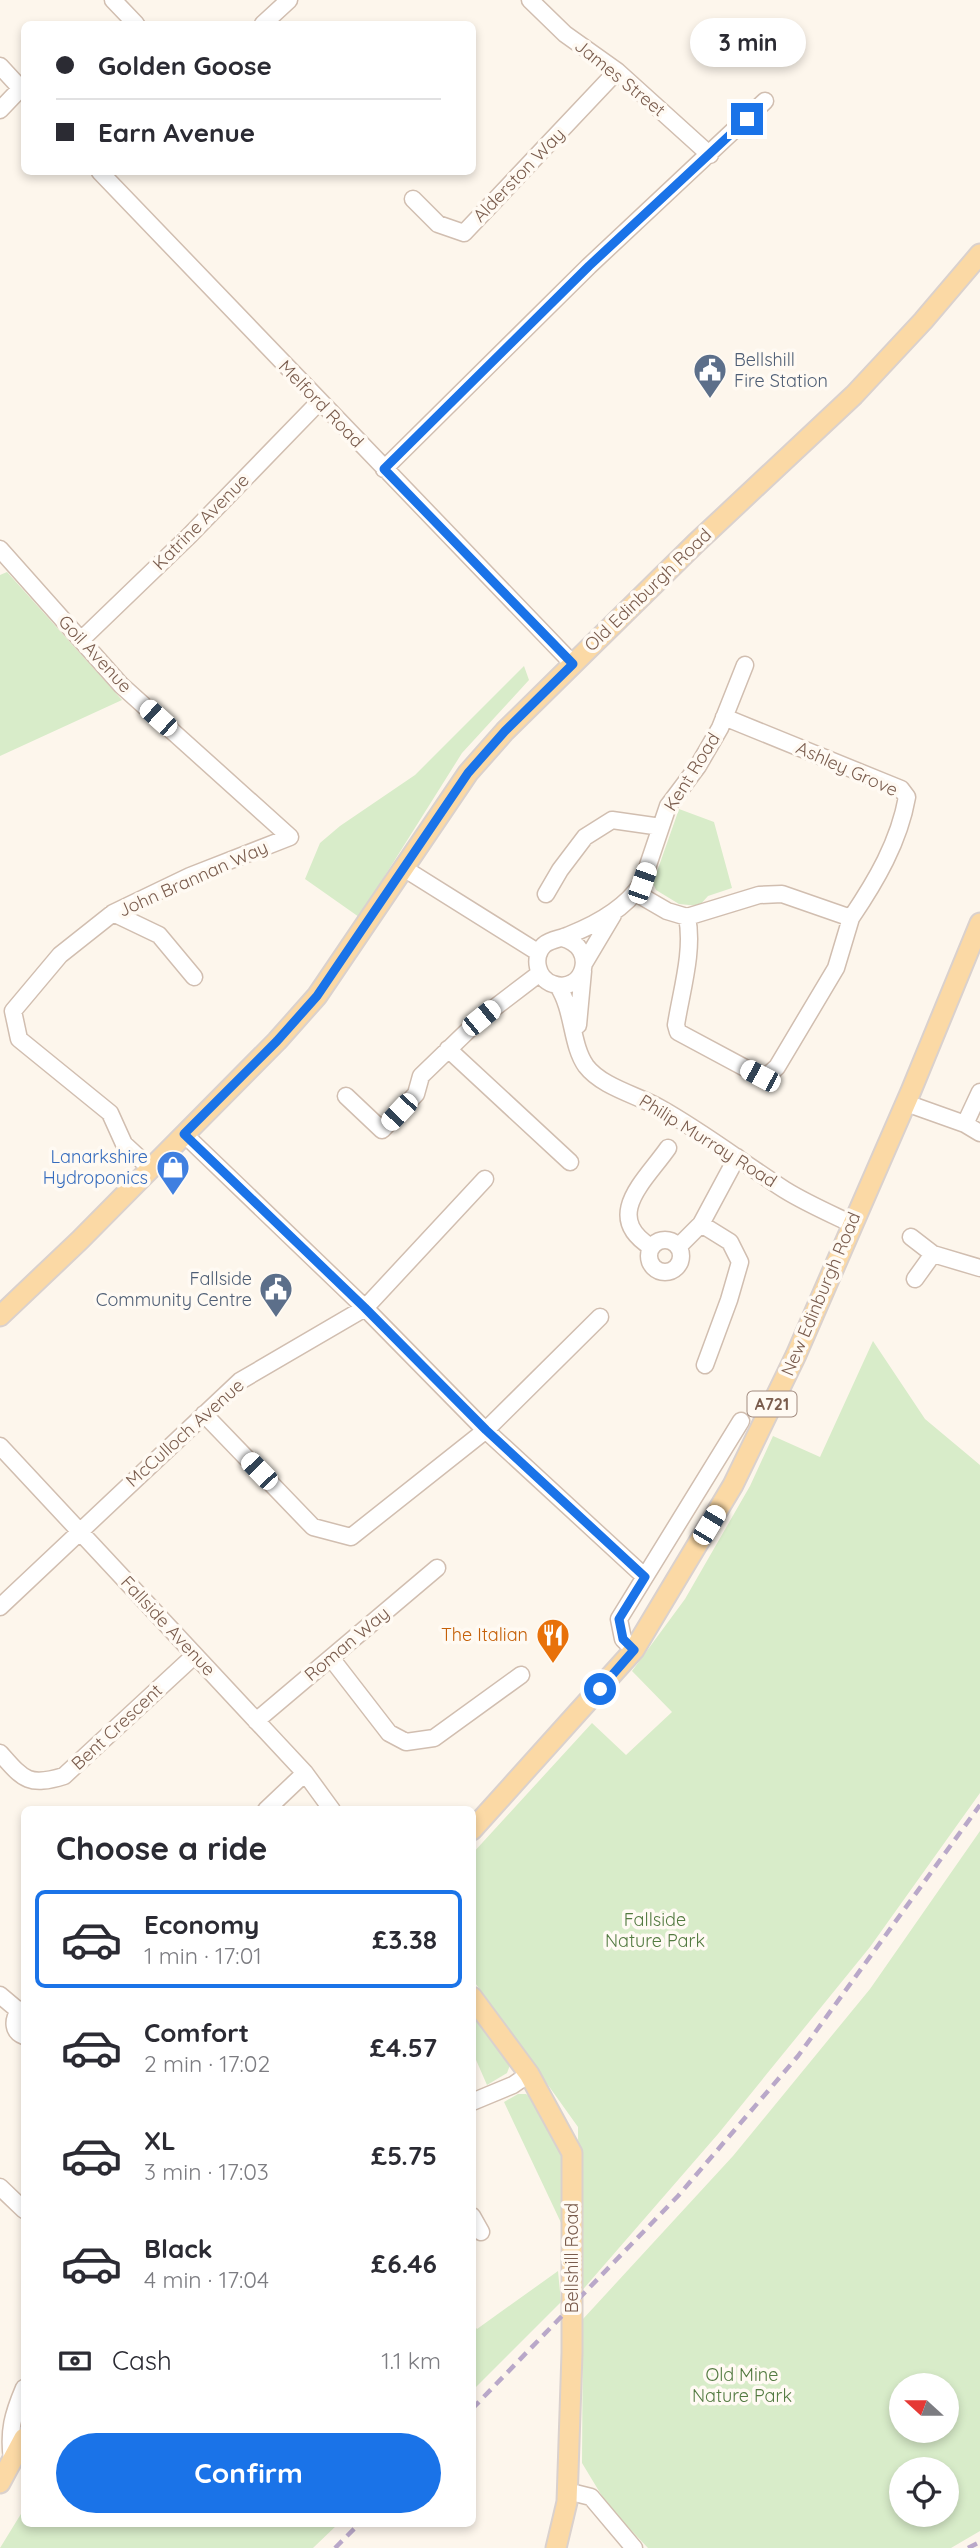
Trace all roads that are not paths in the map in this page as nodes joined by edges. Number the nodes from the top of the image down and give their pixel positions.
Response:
1 (113, 0) edge
2 (289, 0) edge
3 (530, 0) edge
4 (133, 21) edge
5 (266, 21) edge
6 (0, 66) edge
7 (617, 71) junction
8 (21, 88) edge
9 (21, 92) edge
10 (765, 101) dead end
11 (0, 110) edge
12 (710, 155) junction
13 (106, 175) edge
14 (413, 199) dead end
15 (980, 254) edge
16 (319, 402) junction
17 (384, 469) junction
18 (0, 550) edge
19 (80, 640) junction
20 (573, 664) junction
21 (745, 665) dead end
22 (724, 717) junction
23 (661, 827) junction
24 (290, 837) joint
25 (405, 869) junction
26 (636, 893) junction
27 (546, 894) dead end
28 (616, 911) junction
29 (113, 912) junction
30 (687, 917) junction
31 (851, 918) junction
32 (980, 923) edge
33 (562, 938) junction
34 (539, 953) junction
35 (584, 966) junction
36 (540, 974) junction
37 (194, 977) dead end
38 (558, 986) junction
39 (577, 1045) junction
40 (448, 1049) junction
41 (980, 1093) edge
42 (346, 1096) dead end
43 (906, 1103) junction
44 (965, 1124) junction
45 (980, 1133) edge
46 (184, 1134) junction
47 (668, 1147) dead end
48 (737, 1157) junction
49 (570, 1162) dead end
50 (150, 1168) junction
51 (485, 1179) dead end
52 (701, 1224) junction
53 (852, 1224) junction
54 (911, 1237) dead end
55 (652, 1247) junction
56 (678, 1247) junction
57 (933, 1254) junction
58 (980, 1268) edge
59 (915, 1279) dead end
60 (365, 1308) junction
61 (0, 1315) edge
62 (600, 1317) dead end
63 (705, 1365) dead end
64 (204, 1414) junction
65 (741, 1421) dead end
66 (486, 1430) junction
67 (0, 1446) edge
68 (79, 1531) junction
69 (437, 1568) dead end
70 (645, 1577) junction
71 (0, 1607) edge
72 (634, 1650) junction
73 (195, 1655) junction
74 (331, 1658) junction
75 (521, 1675) dead end
76 (256, 1721) junction
77 (0, 1753) edge
78 (304, 1773) junction
79 (270, 1806) edge
80 (329, 1806) edge
81 (476, 1826) edge
82 (0, 1995) edge
83 (476, 2002) edge
84 (21, 2009) edge
85 (21, 2012) edge
86 (21, 2034) edge
87 (529, 2074) junction
88 (476, 2100) edge
89 (0, 2187) edge
90 (21, 2207) edge
91 (476, 2223) edge
92 (481, 2232) dead end
93 (21, 2395) edge
94 (21, 2444) edge
95 (12, 2460) junction
96 (0, 2483) edge
97 (567, 2491) junction
98 (556, 2548) edge
99 (634, 2548) edge

1 - 4 street
2 - 5 street
3 - 7 street, James Street
6 - 8 street
7 - 12 street, James Street
7 - 14 street, Alderston Way
9 - 11 street
10 - 12 street
12 - 17 street
13 - 16 street, Melford Road
15 - 20 main road, Old Edinburgh Road
16 - 17 street, Melford Road
16 - 19 street, Katrine Avenue
17 - 20 street, Melford Road
18 - 19 street, Goil Avenue
19 - 24 street, Goil Avenue
20 - 25 main road, Old Edinburgh Road
21 - 22 street, Kent Road
22 - 23 street, Kent Road
22 - 31 street, Ashley Grove
23 - 26 street, Kent Road
23 - 27 street
24 - 29 street, John Brannan Way
25 - 34 street
25 - 46 main road, Old Edinburgh Road
26 - 28 street, Kent Road
26 - 30 street
28 - 33 street, Kent Road
28 - 35 street, Kent Road
29 - 37 street
29 - 50 street, John Brannan Way
30 - 31 street
30 - 31 street
32 - 43 main road, New Edinburgh Road / A721
33 - 34 street
33 - 35 street
34 - 36 street
35 - 38 street
35 - 39 street
36 - 38 street
36 - 40 street
38 - 39 street, Philip Murray Road
39 - 48 street, Philip Murray Road
40 - 42 street
40 - 49 street
41 - 44 street
43 - 44 street
43 - 53 main road, New Edinburgh Road / A721
44 - 45 street
46 - 50 main road, Old Edinburgh Road
46 - 60 street
47 - 55 street
48 - 52 street
48 - 53 street, Philip Murray Road
50 - 61 main road, Old Edinburgh Road
51 - 60 street, McCulloch Avenue
52 - 56 street
52 - 63 street
53 - 72 main road, New Edinburgh Road / A721
54 - 57 street
55 - 56 street
55 - 56 street
57 - 58 street
57 - 59 street
60 - 64 street, McCulloch Avenue
60 - 66 street
62 - 66 street
64 - 66 street
64 - 68 street, McCulloch Avenue
65 - 70 street
66 - 70 street
67 - 68 street, Fallside Avenue
68 - 71 street
68 - 73 street, Fallside Avenue
69 - 74 street, Roman Way
70 - 72 street
72 - 81 main road, New Edinburgh Road / A721
73 - 76 street, Fallside Avenue
73 - 77 street, Bent Crescent
74 - 75 street
74 - 76 street, Roman Way
76 - 78 street, Fallside Avenue
78 - 79 street
78 - 80 street, Fallside Avenue
82 - 84 street
83 - 87 main road, Bellshill Road
85 - 86 street
87 - 88 street
87 - 97 main road, Bellshill Road
89 - 90 street
91 - 92 street
93 - 95 street
94 - 95 main road
95 - 96 main road
97 - 98 main road, Bellshill Road
97 - 99 street

